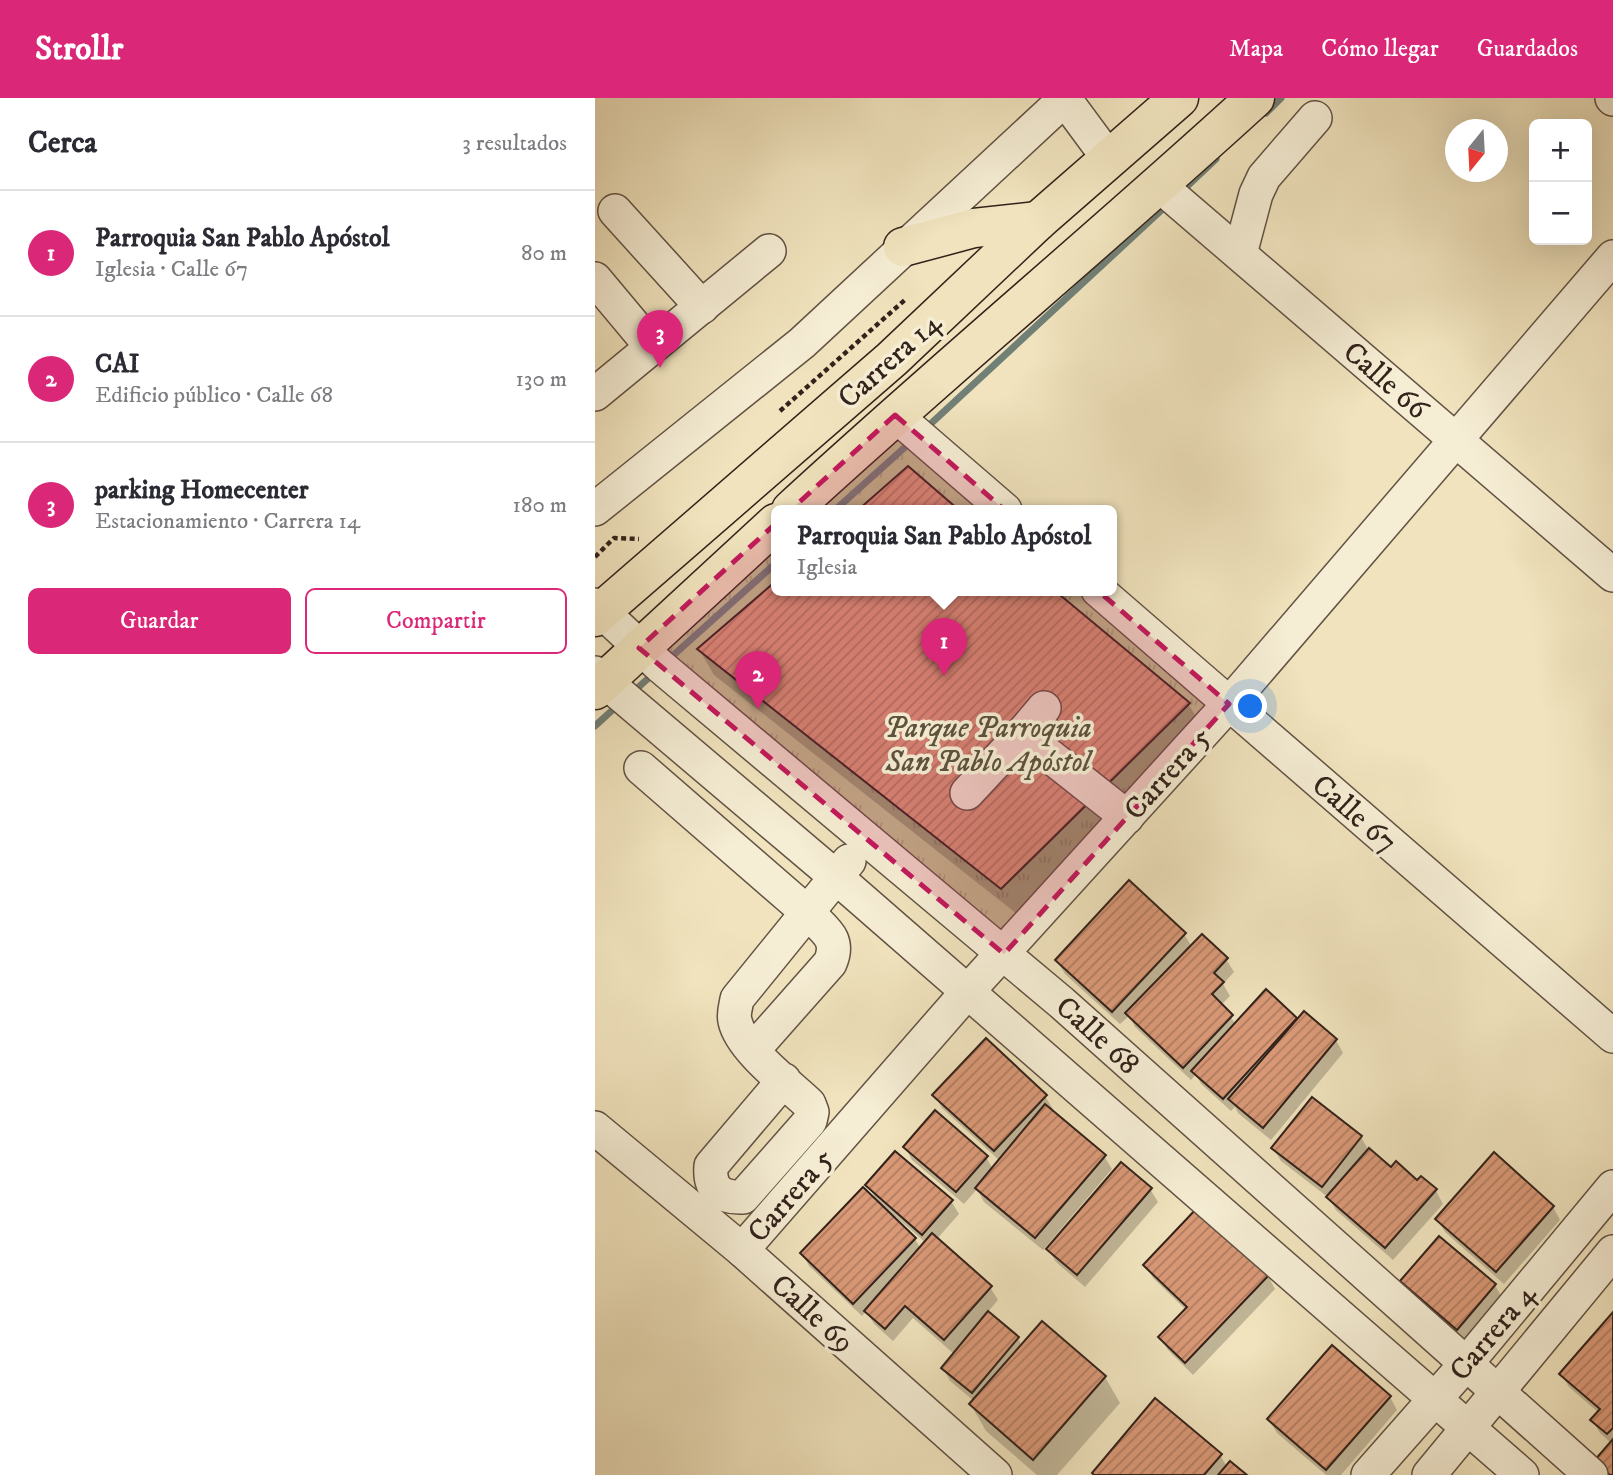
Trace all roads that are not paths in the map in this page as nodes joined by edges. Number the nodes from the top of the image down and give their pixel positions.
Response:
1 (1065, 98) edge
2 (1179, 98) edge
3 (1255, 98) edge
4 (1315, 118) dead end
5 (1109, 159) junction
6 (1175, 199) junction
7 (615, 211) dead end
8 (1038, 221) junction
9 (903, 247) junction
10 (769, 251) dead end
11 (1240, 254) junction
12 (1613, 257) edge
13 (595, 279) edge
14 (702, 307) junction
15 (651, 346) junction
16 (600, 381) edge
17 (903, 422) junction
18 (1457, 441) junction
19 (797, 505) edge
20 (999, 505) edge
21 (595, 509) edge
22 (771, 528) edge
23 (1613, 575) edge
24 (1105, 596) edge
25 (597, 611) edge
26 (649, 657) junction
27 (605, 686) edge
28 (1229, 704) junction
29 (1044, 708) dead end
30 (1021, 734) junction
31 (641, 768) dead end
32 (967, 793) dead end
33 (1127, 817) junction
34 (865, 840) junction
35 (837, 877) junction
36 (808, 913) junction
37 (1004, 954) junction
38 (968, 992) junction
39 (1613, 1036) edge
40 (753, 1050) junction
41 (784, 1080) dead end
42 (595, 1128) edge
43 (1613, 1187) edge
44 (742, 1250) junction
45 (1613, 1252) edge
46 (1465, 1365) junction
47 (1496, 1391) junction
48 (1435, 1399) junction
49 (1469, 1429) junction
50 (995, 1475) edge
51 (1368, 1475) edge
52 (1429, 1475) edge
53 (1522, 1475) edge
54 (1591, 1475) edge

1 - 5 street
1 - 9 street
2 - 5 main road, Carrera 14
3 - 6 main road, Carrera 14
4 - 11 street
5 - 8 main road, Carrera 14
6 - 11 street, Calle 66
6 - 17 main road, Carrera 14
7 - 14 street
8 - 9 main road
8 - 25 main road, Carrera 14
9 - 21 street
10 - 14 street
11 - 18 street, Calle 66
12 - 18 street, Carrera 5
13 - 15 street
14 - 15 street
15 - 16 street
17 - 19 main road, Carrera 14
17 - 20 street
18 - 23 street, Calle 66
18 - 28 street, Carrera 5
22 - 26 main road
24 - 28 street, Calle 67
25 - 26 street, Calle 68
26 - 27 main road
26 - 34 street, Calle 68
27 - 35 street, Calle 68
28 - 33 street, Carrera 5
28 - 39 street, Calle 67
29 - 30 street
30 - 32 street
30 - 33 street
31 - 36 street
33 - 37 street, Carrera 5
34 - 35 street
34 - 37 street, Calle 68
35 - 36 street
35 - 38 street, Calle 68
36 - 40 street
36 - 40 street
37 - 38 street, Carrera 5
37 - 46 street, Calle 68
38 - 44 street, Carrera 5
38 - 48 street, Calle 68
40 - 41 street
42 - 44 street, Calle 69
43 - 46 street, Carrera 4
44 - 50 street, Calle 69
45 - 47 street, Carrera 4
46 - 47 street, Calle 68
46 - 48 street, Carrera 4
47 - 49 street, Carrera 4
47 - 54 street, Calle 68
48 - 49 street, Calle 68
48 - 51 street, Carrera 4
49 - 52 street, Carrera 4
49 - 53 street, Calle 68

